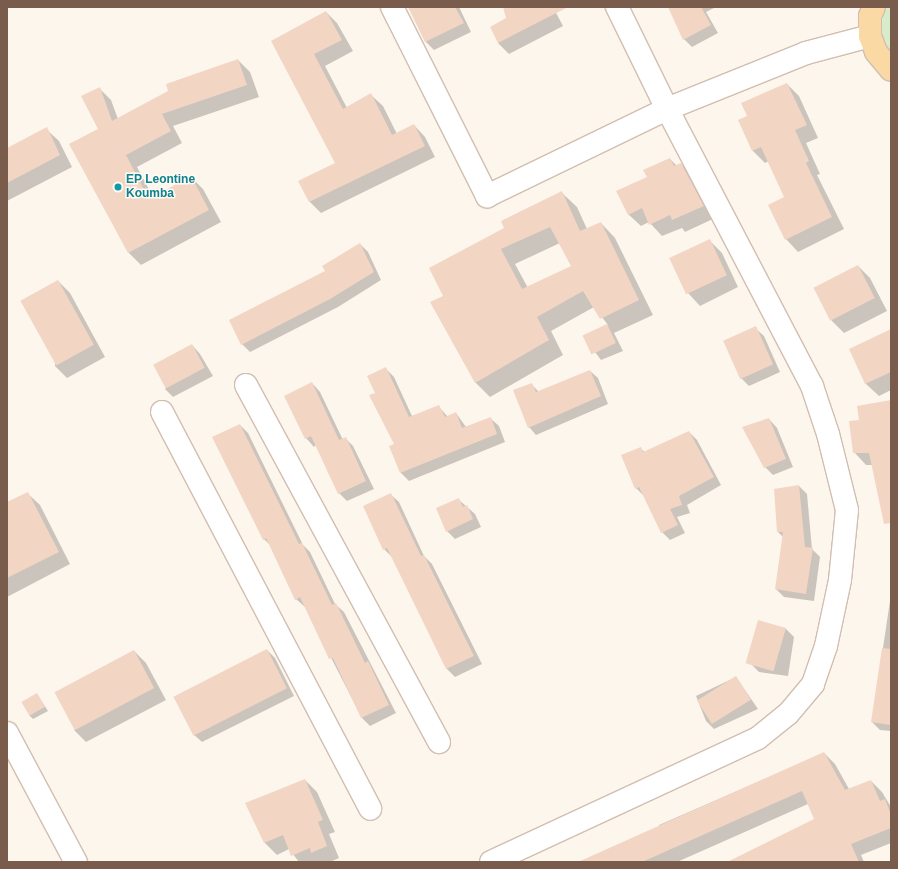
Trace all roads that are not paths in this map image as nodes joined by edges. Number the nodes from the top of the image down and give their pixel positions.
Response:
1 (392, 7) edge
2 (617, 7) edge
3 (871, 17) edge
4 (891, 70) edge
5 (667, 109) junction
6 (246, 386) dead end
7 (162, 412) dead end
8 (7, 733) edge
9 (439, 742) dead end
10 (370, 809) dead end
11 (76, 862) edge
12 (491, 862) edge

1 - 5 street
2 - 5 street
3 - 4 main road
3 - 5 street
5 - 12 street
6 - 9 street
7 - 10 street
8 - 11 street

